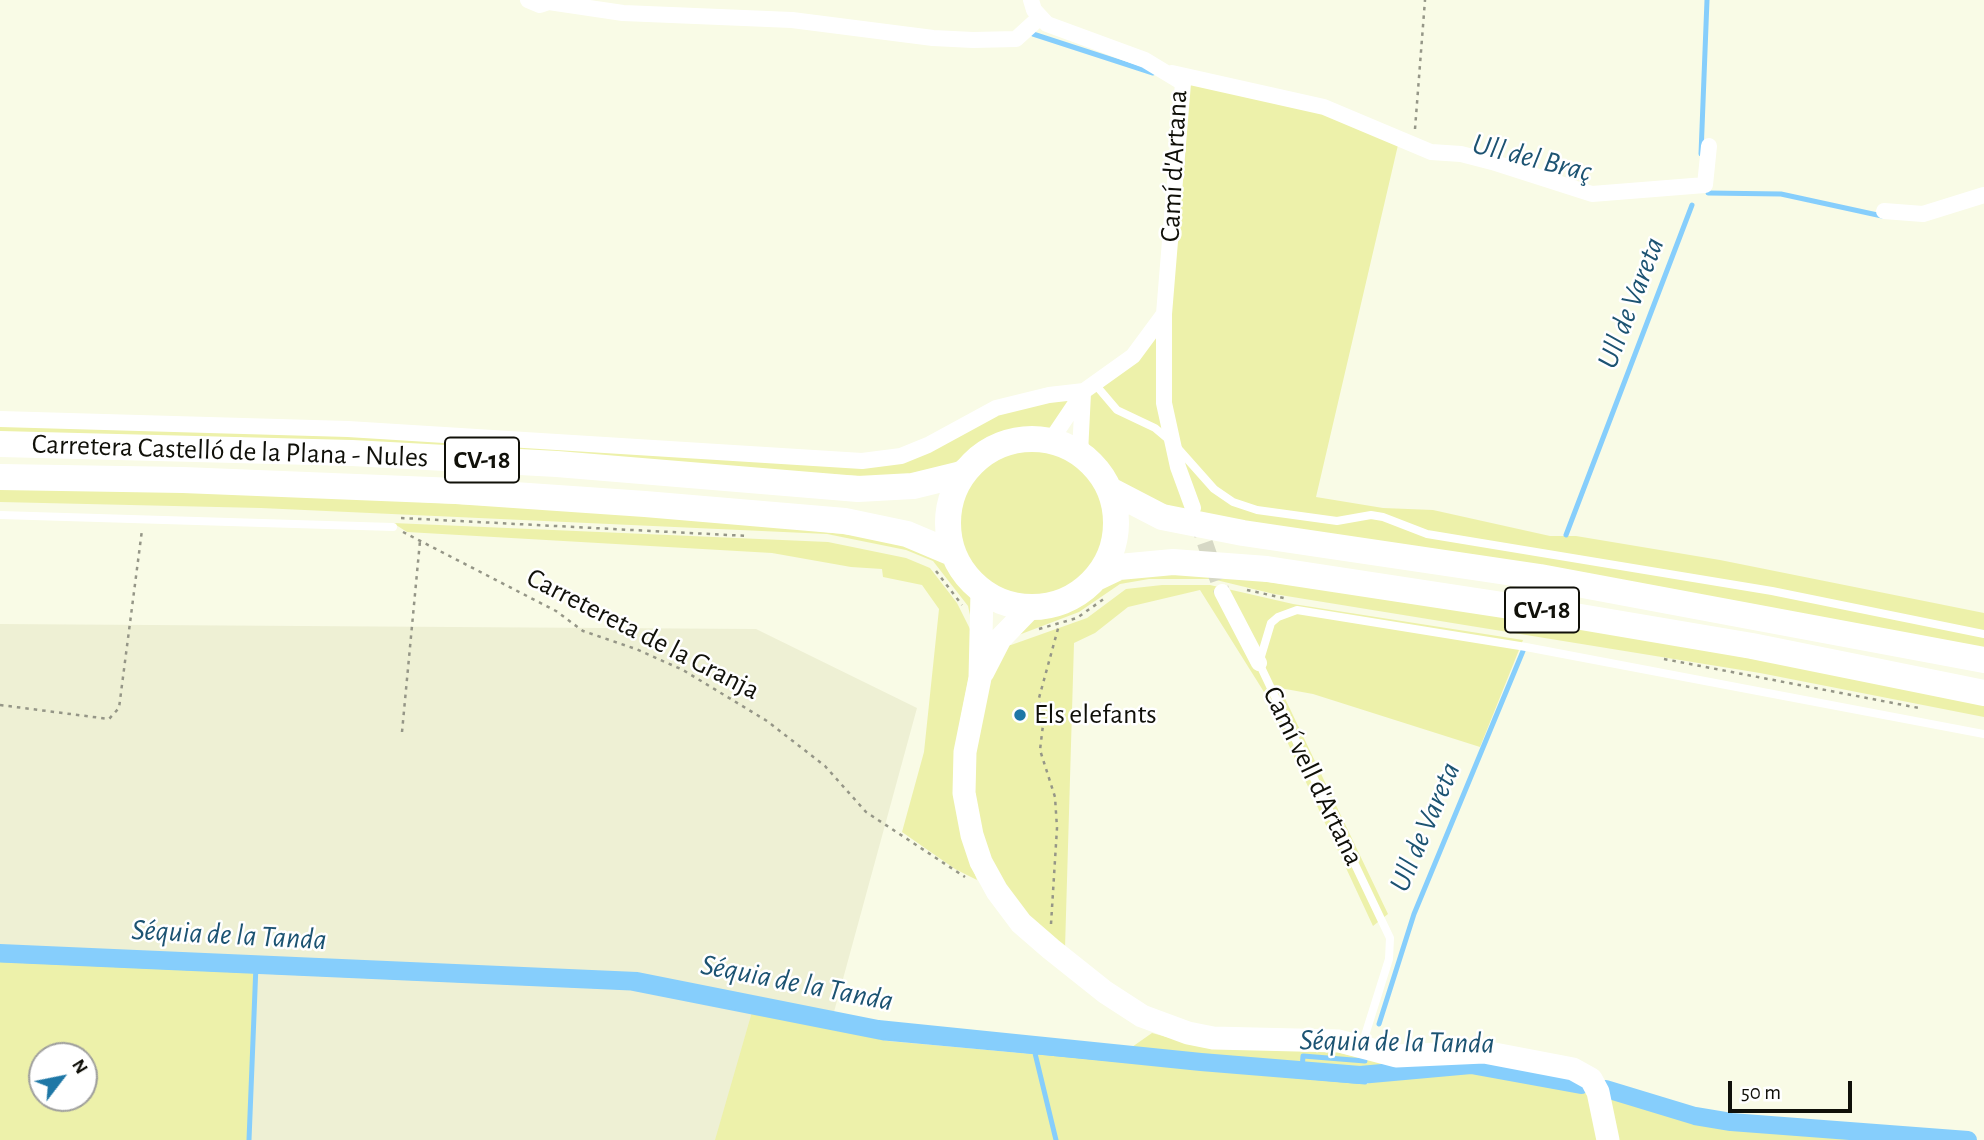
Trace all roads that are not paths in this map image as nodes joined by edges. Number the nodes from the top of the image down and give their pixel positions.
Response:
1 (528, 0) edge
2 (1031, 0) edge
3 (1039, 18) junction
4 (1172, 73) junction
5 (1709, 146) dead end
6 (1984, 195) edge
7 (1884, 211) dead end
8 (1164, 314) junction
9 (1089, 387) junction
10 (0, 419) edge
11 (1051, 440) junction
12 (0, 444) edge
13 (1174, 444) junction
14 (1080, 453) junction
15 (962, 474) junction
16 (0, 477) edge
17 (1110, 490) junction
18 (1193, 508) tunnel mouth
19 (0, 515) edge
20 (393, 527) road end
21 (952, 553) junction
22 (1098, 577) junction
23 (982, 592) junction
24 (1222, 592) tunnel mouth
25 (1030, 608) junction
26 (1984, 634) edge
27 (1984, 660) edge
28 (1259, 663) junction
29 (981, 678) junction
30 (1984, 693) edge
31 (1984, 734) edge
32 (1362, 1045) junction
33 (1608, 1140) edge

1 - 3 street
2 - 3 street
3 - 4 street, Camí d'Artana
4 - 5 street
4 - 8 street, Camí d'Artana
6 - 7 street
8 - 9 street
8 - 13 street
9 - 10 street
9 - 11 street
9 - 13 lane
9 - 14 street
11 - 14 main road, CV-18
11 - 15 main road, CV-18
12 - 15 main road, Carretera Castelló de la Plana - Nules / CV-18
13 - 18 street
13 - 26 lane
14 - 17 main road, CV-18
15 - 21 main road, CV-18
16 - 21 main road, Carretera Castelló de la Plana - Nules / CV-18
17 - 22 main road, CV-18
17 - 27 main road, CV-18
19 - 20 lane
21 - 23 main road, CV-18
22 - 25 main road, CV-18
22 - 30 main road, CV-18
23 - 25 main road, CV-18
23 - 29 street
24 - 28 street, Camí vell d'Artana
25 - 29 street
28 - 31 lane
28 - 32 lane, Camí vell d'Artana
29 - 32 street
32 - 33 street

